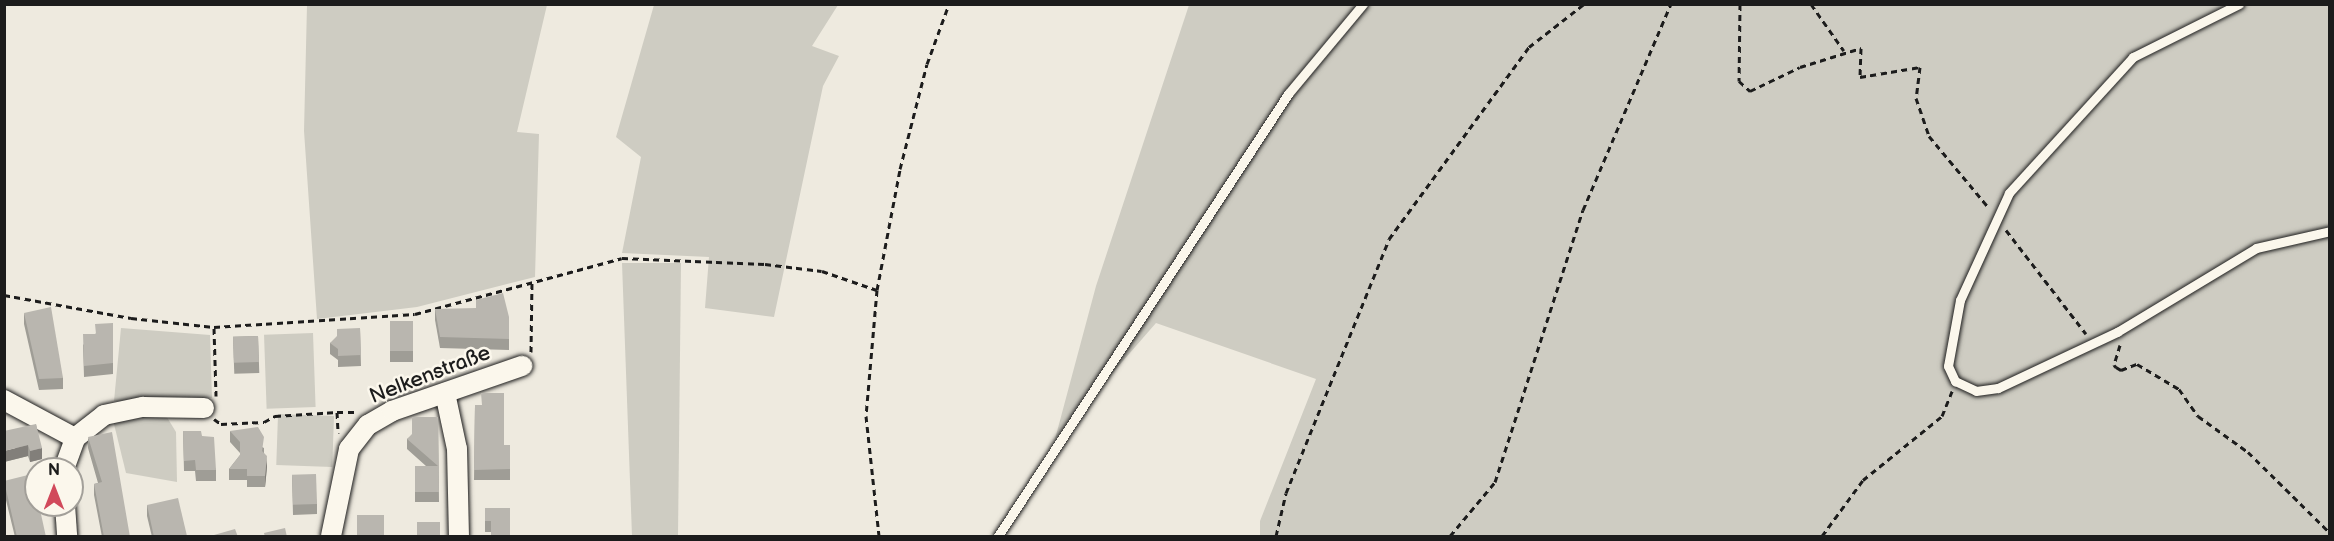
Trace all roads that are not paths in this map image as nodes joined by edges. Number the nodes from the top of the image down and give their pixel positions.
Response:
1 (1363, 4) edge
2 (2239, 4) edge
3 (2330, 231) edge
4 (522, 366) road end
5 (445, 393) junction
6 (4, 400) edge
7 (204, 408) road end
8 (75, 438) junction
9 (68, 457) edge
10 (66, 517) edge
11 (67, 537) edge
12 (331, 537) edge
13 (459, 537) edge
14 (998, 537) edge

1 - 14 lane
2 - 3 lane
4 - 5 street, Nelkenstraße
5 - 12 street, Nelkenstraße
5 - 13 street
6 - 8 street
7 - 8 street
8 - 9 street
10 - 11 street

